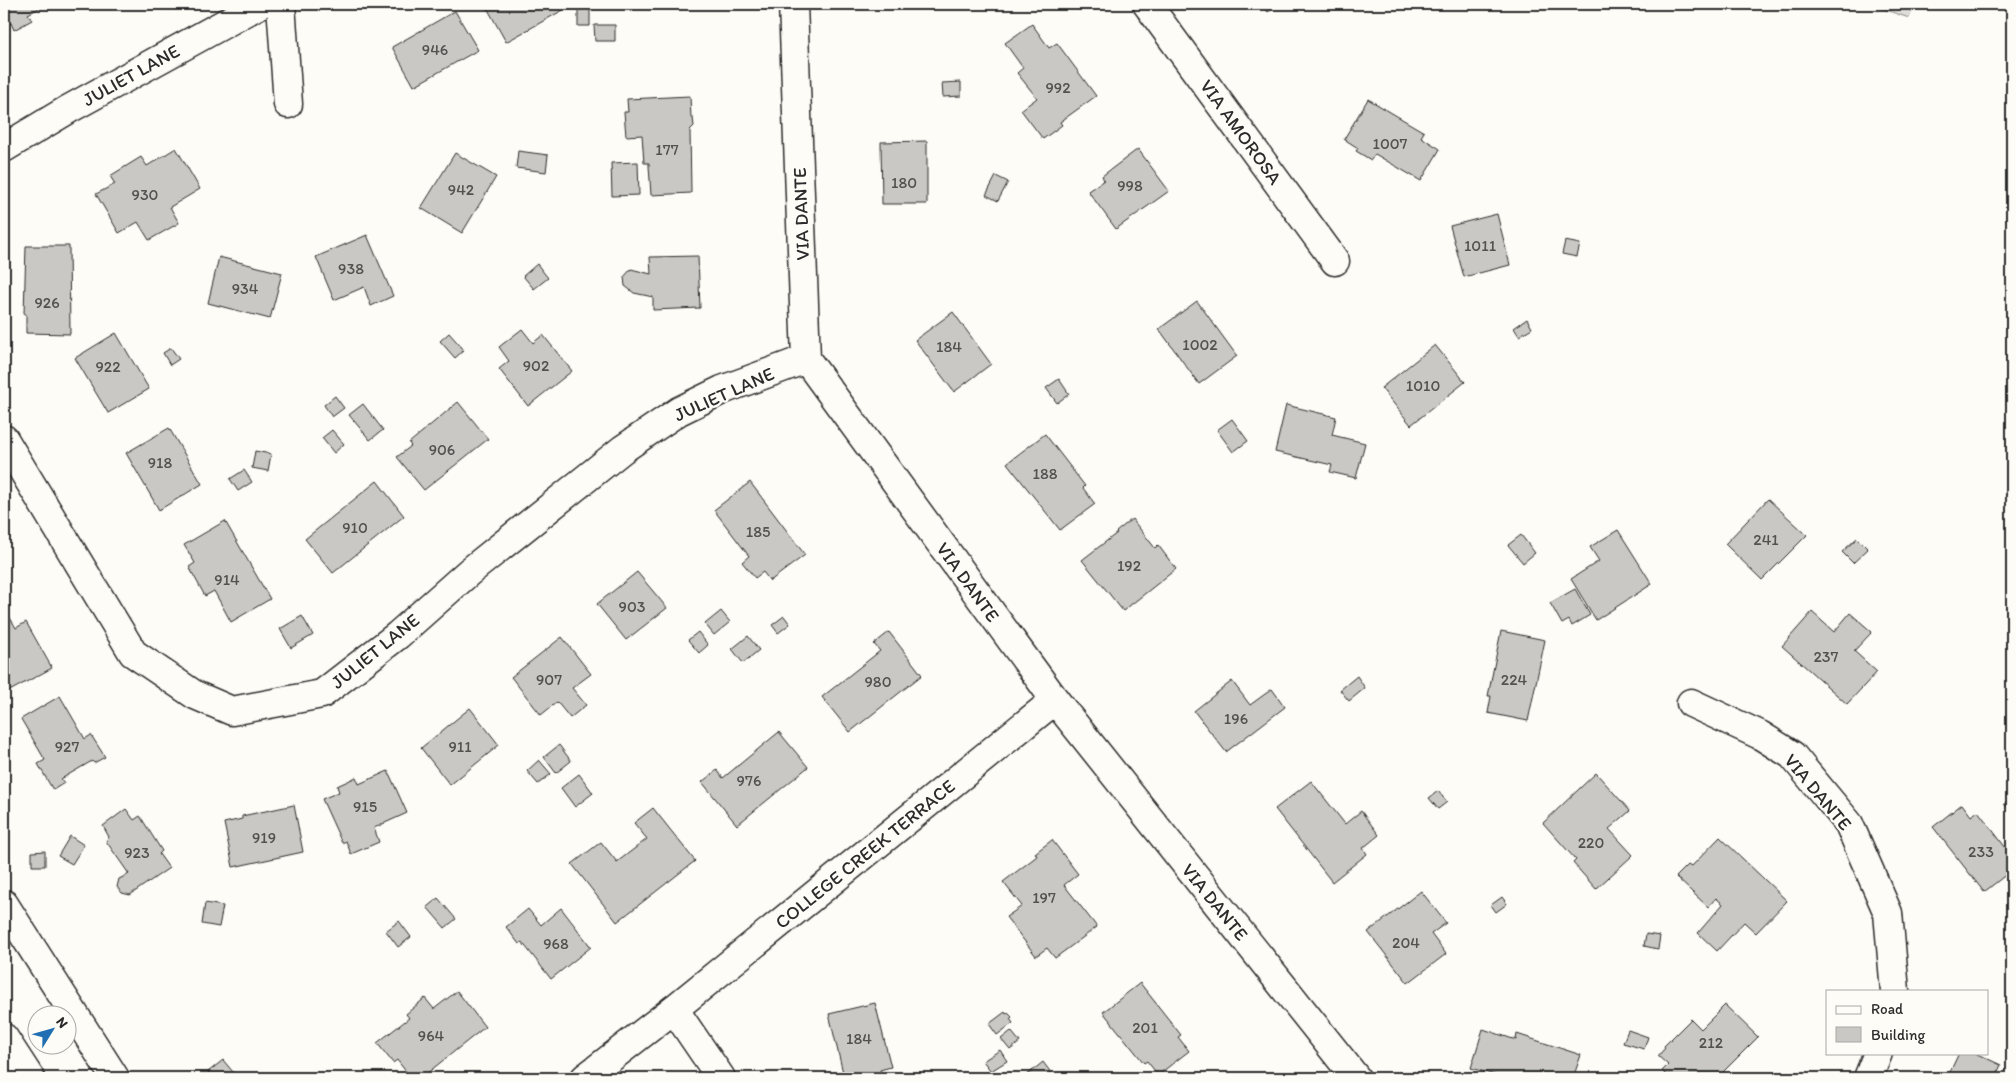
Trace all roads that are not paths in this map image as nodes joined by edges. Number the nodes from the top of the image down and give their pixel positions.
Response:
1 (260, 4) edge
2 (282, 4) edge
3 (793, 4) edge
4 (1147, 4) edge
5 (288, 104) dead end
6 (4, 148) edge
7 (1335, 261) dead end
8 (806, 359) junction
9 (4, 439) edge
10 (1055, 700) junction
11 (1691, 703) dead end
12 (4, 904) edge
13 (1895, 990) edge
14 (674, 1009) junction
15 (4, 1038) edge
16 (1878, 1054) edge
17 (30, 1078) edge
18 (115, 1078) edge
19 (585, 1078) edge
20 (721, 1078) edge
21 (1356, 1078) edge
22 (1868, 1078) edge

1 - 6 street, JULIET LANE
2 - 5 street
3 - 8 street, VIA DANTE
4 - 7 street, VIA AMOROSA
8 - 9 street, JULIET LANE
8 - 10 street, VIA DANTE
10 - 14 street, COLLEGE CREEK TERRACE
10 - 21 street, VIA DANTE
11 - 13 street, VIA DANTE
12 - 18 street
14 - 19 street, COLLEGE CREEK TERRACE
14 - 20 street
15 - 17 street
16 - 22 street

